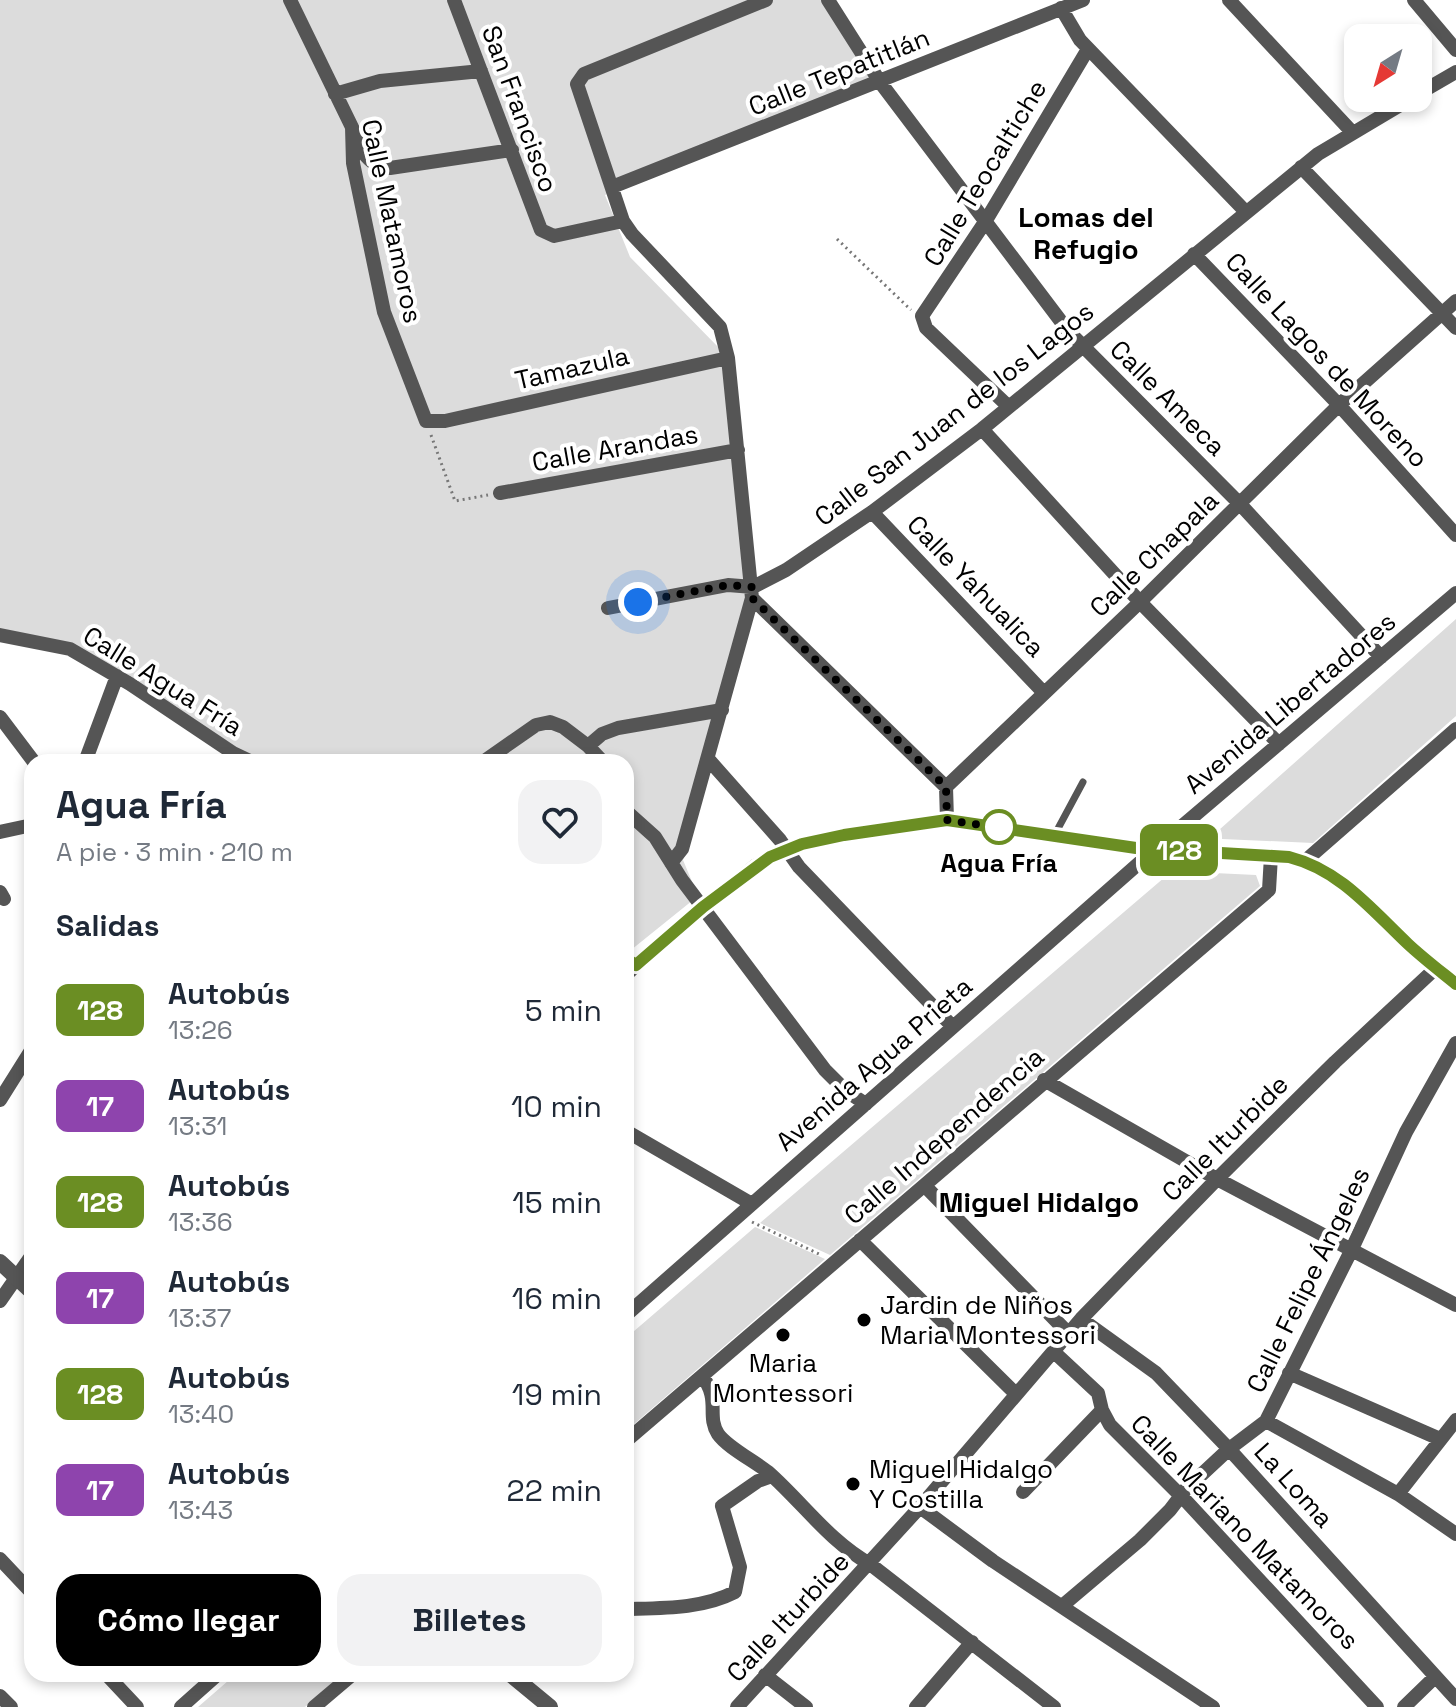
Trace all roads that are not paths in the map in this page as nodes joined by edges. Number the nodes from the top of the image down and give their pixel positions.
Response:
1 (290, 0) edge
2 (454, 0) edge
3 (766, 0) edge
4 (828, 0) edge
5 (1083, 0) edge
6 (1229, 0) edge
7 (1414, 0) edge
8 (1061, 8) junction
9 (1088, 49) junction
10 (1456, 50) edge
11 (481, 71) junction
12 (1456, 72) edge
13 (880, 82) junction
14 (1432, 86) edge
15 (335, 94) junction
16 (1387, 112) edge
17 (352, 127) junction
18 (1352, 132) junction
19 (512, 150) junction
20 (1301, 167) junction
21 (612, 187) junction
22 (1245, 211) junction
23 (623, 221) junction
24 (985, 222) junction
25 (1194, 254) junction
26 (1456, 301) edge
27 (1442, 313) junction
28 (1456, 328) edge
29 (1083, 347) junction
30 (728, 358) junction
31 (1339, 405) junction
32 (1009, 407) junction
33 (426, 421) joint
34 (982, 429) junction
35 (738, 450) junction
36 (500, 493) road end
37 (1240, 504) junction
38 (872, 512) junction
39 (1456, 535) edge
40 (752, 592) junction
41 (1456, 593) edge
42 (1140, 602) junction
43 (608, 608) dead end
44 (0, 635) edge
45 (1381, 657) junction
46 (117, 676) junction
47 (1044, 693) junction
48 (722, 710) junction
49 (0, 717) edge
50 (1456, 729) edge
51 (1279, 744) junction
52 (588, 746) junction
53 (28, 754) edge
54 (88, 754) edge
55 (224, 754) edge
56 (494, 754) edge
57 (596, 754) edge
58 (709, 760) junction
59 (1083, 782) dead end
60 (946, 787) junction
61 (634, 818) edge
62 (947, 820) junction
63 (24, 827) edge
64 (0, 832) edge
65 (1054, 836) junction
66 (786, 849) junction
67 (1154, 850) junction
68 (1271, 856) junction
69 (1305, 861) junction
70 (671, 863) junction
71 (703, 907) junction
72 (634, 962) edge
73 (1436, 968) junction
74 (1456, 984) edge
75 (953, 1027) junction
76 (1456, 1043) edge
77 (24, 1062) edge
78 (1044, 1080) junction
79 (0, 1100) edge
80 (866, 1104) junction
81 (634, 1136) edge
82 (1217, 1179) junction
83 (925, 1186) junction
84 (752, 1204) junction
85 (860, 1240) junction
86 (1351, 1251) junction
87 (0, 1262) edge
88 (24, 1267) edge
89 (16, 1279) junction
90 (24, 1286) edge
91 (0, 1301) edge
92 (1456, 1305) edge
93 (634, 1308) edge
94 (1081, 1319) junction
95 (1069, 1334) junction
96 (1054, 1352) junction
97 (1289, 1373) junction
98 (702, 1376) junction
99 (1016, 1394) junction
100 (1102, 1410) junction
101 (1456, 1420) edge
102 (1266, 1421) junction
103 (634, 1434) edge
104 (1440, 1439) junction
105 (1229, 1449) junction
106 (772, 1476) junction
107 (1023, 1492) dead end
108 (1398, 1494) junction
109 (1180, 1497) junction
110 (920, 1507) junction
111 (1456, 1534) edge
112 (0, 1559) edge
113 (870, 1564) junction
114 (24, 1584) edge
115 (1062, 1606) junction
116 (634, 1609) edge
117 (972, 1642) junction
118 (765, 1675) junction
119 (1435, 1677) junction
120 (114, 1682) edge
121 (209, 1682) edge
122 (344, 1682) edge
123 (520, 1682) edge
124 (0, 1696) edge
125 (1456, 1699) edge
126 (318, 1706) edge
127 (11, 1707) edge
128 (137, 1707) edge
129 (181, 1707) edge
130 (550, 1707) edge
131 (737, 1707) edge
132 (806, 1707) edge
133 (916, 1707) edge
134 (1054, 1707) edge
135 (1213, 1707) edge
136 (1377, 1707) edge
137 (1404, 1707) edge

1 - 15 street, Calle Matamoros
2 - 11 street, San Francisco
3 - 21 street
4 - 13 street, Calle Ameca
5 - 8 street, Calle Tepatitlán
6 - 18 street
7 - 10 street
8 - 9 street, Calle Lagos de Moreno
8 - 13 street, Calle Tepatitlán
9 - 22 street, Calle Lagos de Moreno
9 - 24 street, Calle Teocaltiche
11 - 15 street
11 - 19 street, San Francisco
12 - 14 street
13 - 21 street, Calle Tepatitlán
13 - 24 street, Calle Ameca
15 - 17 street, Calle Matamoros
16 - 18 street, Calle San Juan de los Lagos
17 - 19 street
17 - 33 street, Calle Matamoros
18 - 20 street, Calle San Juan de los Lagos
19 - 23 street, San Francisco
20 - 22 street, Calle San Juan de los Lagos
20 - 27 street
21 - 23 street
22 - 25 street, Calle San Juan de los Lagos
23 - 30 street
24 - 29 street, Calle Ameca
24 - 32 street, Calle Teocaltiche
25 - 29 street, Calle San Juan de los Lagos
25 - 31 street, Calle Lagos de Moreno
26 - 27 street, Calle Chapala
27 - 28 street
27 - 31 street, Calle Chapala
29 - 32 street, Calle San Juan de los Lagos
29 - 37 street, Calle Ameca
30 - 33 street, Tamazula
30 - 35 street
31 - 37 street, Calle Chapala
31 - 39 street, Calle Lagos de Moreno
32 - 34 street, Calle San Juan de los Lagos
34 - 38 street, Calle San Juan de los Lagos
34 - 42 street
35 - 36 street, Calle Arandas
35 - 40 street
37 - 42 street, Calle Chapala
37 - 45 street, Calle Ameca
38 - 40 street, Calle San Juan de los Lagos
38 - 47 street, Calle Yahualica
40 - 43 street
40 - 48 street
40 - 60 street
41 - 45 street, Avenida Libertadores
42 - 47 street, Calle Chapala
42 - 51 street
44 - 46 street, Calle Agua Fría
45 - 51 street, Avenida Libertadores
46 - 54 street
46 - 55 street, Calle Agua Fría
47 - 60 street, Calle Chapala
48 - 52 street
48 - 58 street
49 - 53 street
50 - 69 street
51 - 67 street, Avenida Libertadores
52 - 56 street
52 - 57 street
58 - 66 street
58 - 70 street
59 - 65 lane
60 - 62 street
61 - 70 street
62 - 65 street
62 - 66 street
63 - 64 street
65 - 67 street
66 - 71 street
66 - 75 street
67 - 68 street
67 - 75 street, Avenida Agua Prieta
68 - 69 street
68 - 78 street, Calle Independencia
69 - 73 street
70 - 71 street
71 - 72 street
71 - 80 street
73 - 74 street
73 - 82 street, Calle Iturbide
75 - 80 street, Avenida Agua Prieta
76 - 86 street, Calle Felipe Ángeles
77 - 79 street
78 - 82 street
78 - 83 street, Calle Independencia
80 - 84 street, Avenida Agua Prieta
81 - 84 street
82 - 86 street
82 - 94 street, Calle Iturbide
83 - 85 street, Calle Independencia
83 - 95 street
84 - 93 street, Avenida Agua Prieta
85 - 98 street, Calle Independencia
85 - 99 street
86 - 92 street
86 - 97 street, Calle Felipe Ángeles
87 - 89 street
88 - 89 street
89 - 90 street
89 - 91 street
94 - 95 street, Calle Iturbide
94 - 105 street, La Loma
95 - 96 street, Calle Iturbide
96 - 99 street, Calle Iturbide
96 - 100 street, Calle Mariano Matamoros
97 - 102 street, Calle Felipe Ángeles
97 - 104 street
98 - 103 street, Calle Independencia
98 - 106 street
99 - 110 street, Calle Iturbide
100 - 107 street
100 - 109 street, Calle Mariano Matamoros
101 - 104 street
102 - 105 street, Calle Felipe Ángeles
102 - 108 street
104 - 108 street
105 - 109 street, Calle Felipe Ángeles
105 - 119 street, La Loma
106 - 113 street
106 - 116 street
108 - 111 street
109 - 115 street, Calle Felipe Ángeles
109 - 136 street, Calle Mariano Matamoros
110 - 113 street, Calle Iturbide
110 - 115 street
112 - 114 street
113 - 117 street
113 - 118 street, Calle Iturbide
115 - 135 street
117 - 133 street
117 - 134 street
118 - 131 street, Calle Iturbide
118 - 132 street
119 - 125 street, La Loma
119 - 137 street
120 - 128 street
121 - 129 street
122 - 126 street
123 - 130 street
124 - 127 street

